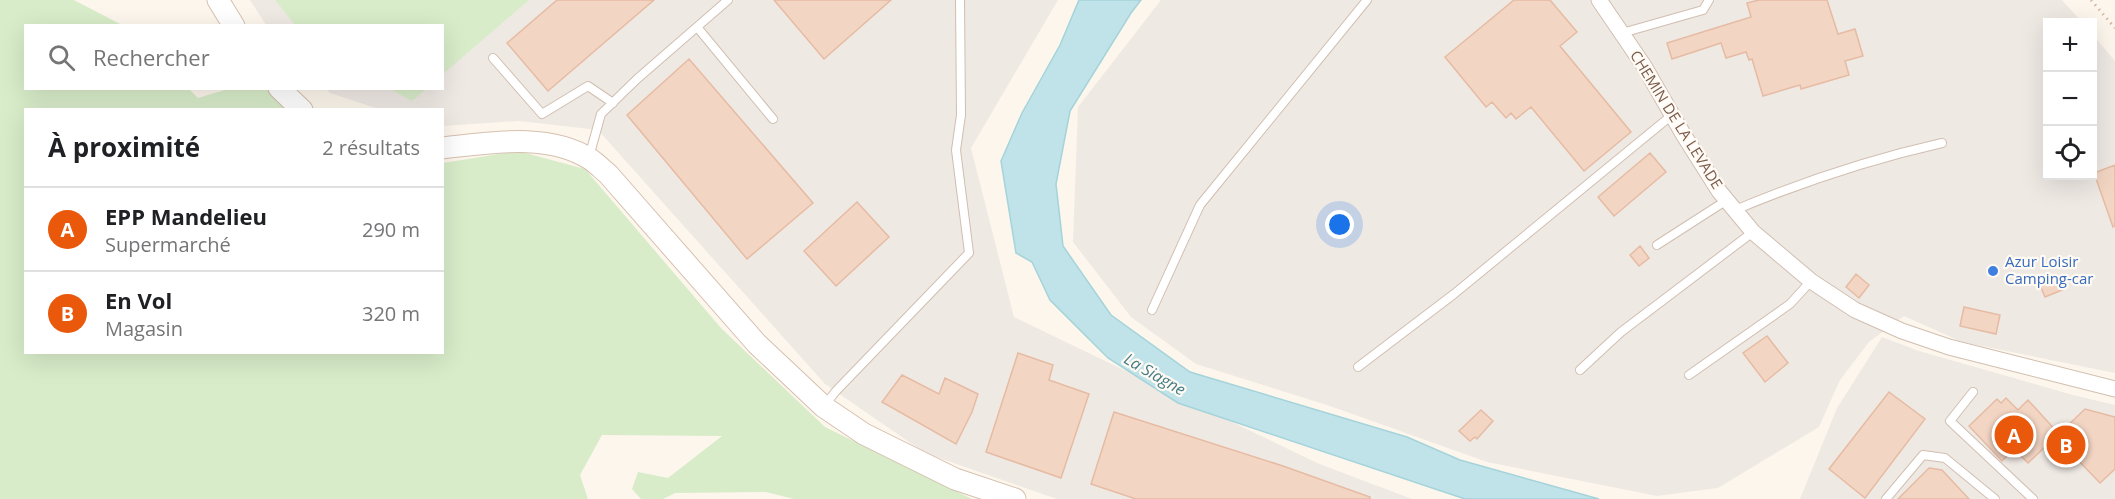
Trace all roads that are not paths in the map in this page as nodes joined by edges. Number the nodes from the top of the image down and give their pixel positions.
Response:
1 (218, 0) edge
2 (728, 0) edge
3 (960, 0) edge
4 (1367, 0) edge
5 (1599, 0) edge
6 (1709, 0) edge
7 (233, 24) edge
8 (697, 27) junction
9 (1622, 33) junction
10 (493, 58) dead end
11 (281, 90) edge
12 (613, 103) junction
13 (301, 108) edge
14 (1672, 115) junction
15 (773, 119) dead end
16 (1942, 143) dead end
17 (444, 148) edge
18 (589, 158) junction
19 (1731, 205) junction
20 (1753, 232) junction
21 (1657, 245) dead end
22 (1811, 281) junction
23 (1152, 310) dead end
24 (1358, 367) dead end
25 (1580, 370) dead end
26 (1689, 375) dead end
27 (2115, 389) edge
28 (1973, 392) dead end
29 (824, 406) junction
30 (1015, 499) edge
31 (1886, 499) edge
32 (1995, 499) edge
33 (2033, 499) edge

1 - 7 main road
2 - 8 lane
3 - 29 lane
4 - 23 lane
5 - 9 street, CHEMIN DE LA LEVADE
6 - 9 lane
8 - 12 lane
8 - 15 lane
9 - 14 street, CHEMIN DE LA LEVADE
10 - 12 lane
11 - 13 main road
12 - 18 lane
14 - 19 street, CHEMIN DE LA LEVADE
14 - 24 lane
16 - 19 lane
17 - 18 main road
18 - 29 main road
19 - 20 street, CHEMIN DE LA LEVADE
19 - 21 lane
20 - 22 street, CHEMIN DE LA LEVADE
20 - 25 lane
22 - 26 lane
22 - 27 street, CHEMIN DE LA LEVADE
28 - 33 lane
29 - 30 main road
31 - 32 lane

